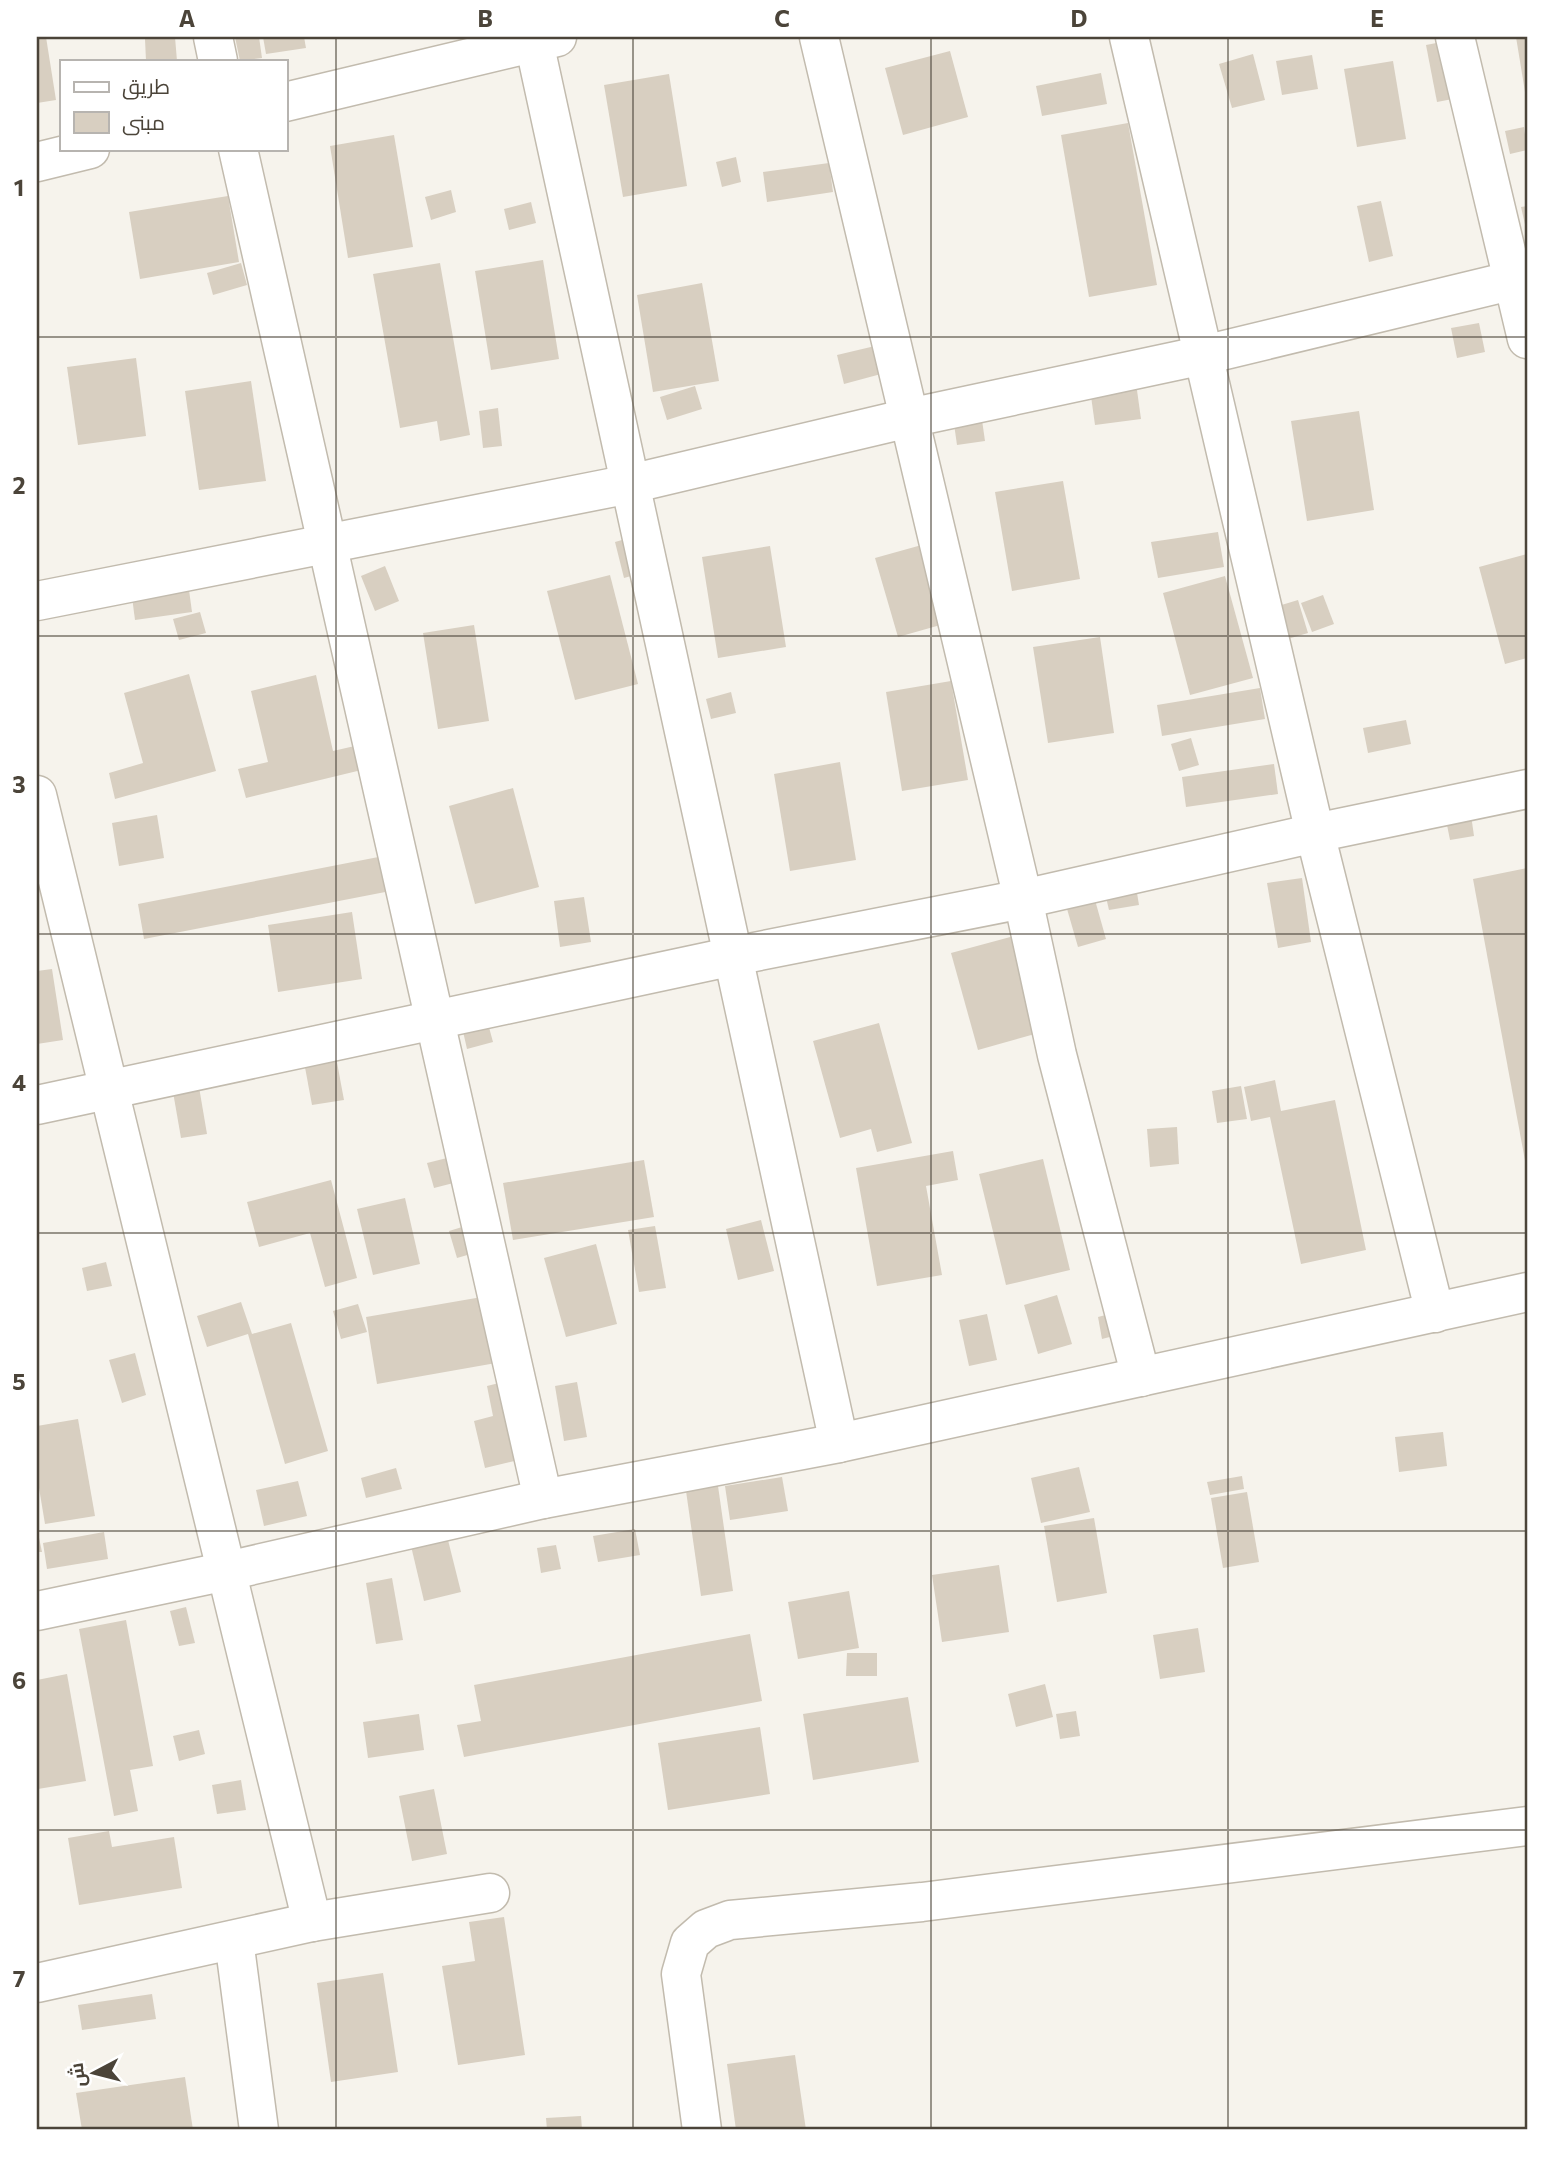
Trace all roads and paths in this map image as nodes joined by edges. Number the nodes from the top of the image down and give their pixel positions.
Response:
1 (213, 37) edge
2 (819, 37) edge
3 (1129, 37) edge
4 (1455, 37) edge
5 (545, 39) edge
6 (218, 60) edge
7 (287, 102) edge
8 (86, 150) edge
9 (238, 150) edge
10 (37, 162) edge
11 (1520, 278) edge
12 (1527, 339) edge
13 (1204, 355) junction
14 (909, 418) junction
15 (630, 484) junction
16 (328, 545) junction
17 (37, 601) edge
18 (1527, 789) edge
19 (38, 807) edge
20 (1315, 833) junction
21 (1023, 899) junction
22 (734, 956) junction
23 (435, 1020) junction
24 (108, 1090) junction
25 (37, 1105) edge
26 (1527, 1292) edge
27 (1435, 1313) junction
28 (1141, 1377) junction
29 (839, 1443) junction
30 (543, 1499) junction
31 (227, 1571) junction
32 (37, 1611) edge
33 (1527, 1826) edge
34 (490, 1893) dead end
35 (312, 1922) junction
36 (234, 1940) junction
37 (37, 1983) edge
38 (259, 2130) edge
39 (702, 2130) edge

1 - 6 street
2 - 14 street
3 - 13 street
4 - 11 street
5 - 7 street
5 - 15 street
8 - 10 street
9 - 16 street
11 - 12 street
11 - 13 street
13 - 14 street
13 - 20 street
14 - 15 street
14 - 21 street
15 - 16 street
15 - 22 street
16 - 17 street
16 - 23 street
18 - 20 street
19 - 24 street
20 - 21 street
20 - 27 street
21 - 22 street
21 - 28 street
22 - 23 street
22 - 29 street
23 - 24 street
23 - 30 street
24 - 25 street
24 - 31 street
26 - 27 street
27 - 28 street
28 - 29 street
29 - 30 street
30 - 31 street
31 - 32 street
31 - 35 street
33 - 39 street
34 - 35 street
35 - 36 street
36 - 37 street
36 - 38 street

